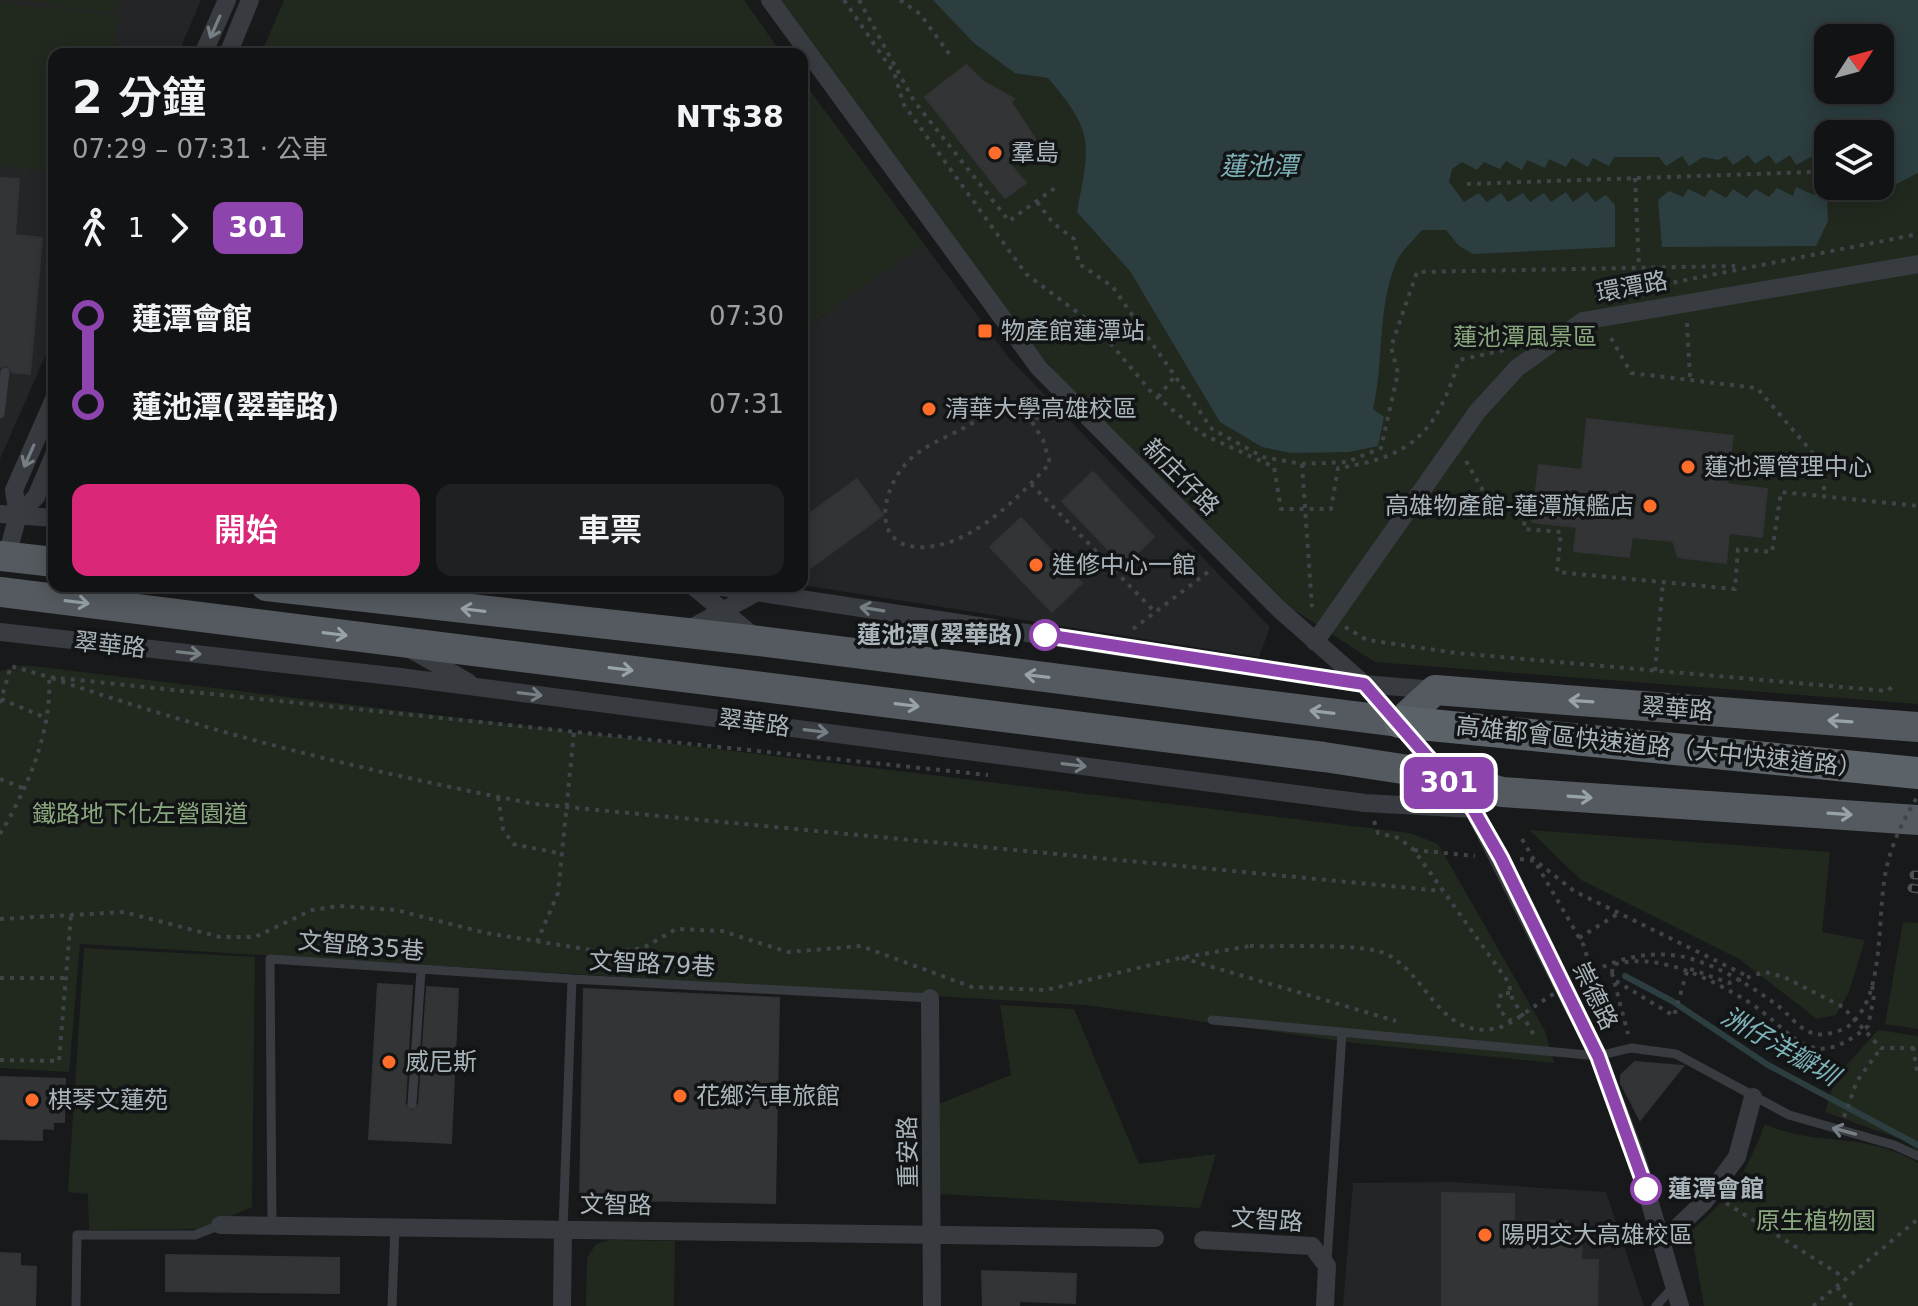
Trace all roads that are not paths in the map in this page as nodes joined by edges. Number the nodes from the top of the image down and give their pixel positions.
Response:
1 (227, 0) edge
2 (250, 0) edge
3 (770, 0) edge
4 (206, 48) edge
5 (230, 48) edge
6 (805, 48) edge
7 (808, 52) edge
8 (1918, 264) edge
9 (5, 372) dead end
10 (48, 413) edge
11 (0, 414) edge
12 (48, 469) edge
13 (9, 514) edge
14 (48, 517) edge
15 (4, 556) edge
16 (48, 561) edge
17 (0, 592) edge
18 (319, 592) edge
19 (701, 592) edge
20 (757, 592) edge
21 (766, 592) edge
22 (724, 609) junction
23 (0, 632) edge
24 (682, 633) junction
25 (759, 641) junction
26 (398, 642) junction
27 (1315, 642) junction
28 (474, 651) junction
29 (437, 664) junction
30 (400, 677) junction
31 (1364, 684) junction
32 (476, 687) junction
33 (1435, 690) junction
34 (1400, 722) junction
35 (1918, 727) edge
36 (1918, 773) edge
37 (1442, 775) junction
38 (1502, 792) junction
39 (1473, 809) junction
40 (1918, 820) edge
41 (421, 971) junction
42 (572, 979) junction
43 (930, 998) joint
44 (1212, 1020) dead end
45 (1342, 1033) junction
46 (1598, 1056) junction
47 (1753, 1097) junction
48 (412, 1104) dead end
49 (1918, 1156) edge
50 (220, 1225) joint
51 (272, 1226) junction
52 (395, 1227) junction
53 (563, 1229) junction
54 (932, 1233) junction
55 (1155, 1238) dead end
56 (1203, 1240) dead end
57 (1663, 1241) junction
58 (1327, 1266) junction
59 (1675, 1284) junction
60 (76, 1306) edge
61 (392, 1306) edge
62 (562, 1306) edge
63 (932, 1306) edge
64 (1325, 1306) edge
65 (1656, 1306) edge
66 (1680, 1306) edge

1 -> 4 street
2 - 5 street
3 - 6 street, 新庄仔路
7 - 27 street, 新庄仔路
8 - 27 street, 環潭路
9 - 11 lane
10 -> 13 street
12 - 13 street
13 - 14 street
13 - 15 street
15 - 16 main road
17 -> 26 main road, 翠華路
24 -> 18 main road
19 - 22 street
20 - 22 street
31 -> 21 street, 翠華路
22 - 24 street
22 - 25 street
23 -> 30 street, 翠華路
24 - 25 main road
34 -> 25 main road
26 - 28 main road, 翠華路
26 - 29 street
27 - 31 street, 新庄仔路
28 - 29 street
28 -> 37 main road, 翠華路
29 - 30 street
29 - 32 street
30 - 32 street, 翠華路
31 - 33 street, 翠華路
31 - 34 street, 新庄仔路
32 -> 39 street, 翠華路
33 - 34 main road
35 -> 33 main road, 翠華路
34 - 36 highway, 高雄都會區快速道路（大中快速道路）
34 - 37 street, 新庄仔路
37 - 38 main road, 翠華路
37 - 39 street, 新庄仔路
38 - 39 street
38 -> 40 main road, 翠華路
39 - 46 street, 崇德路
41 - 42 lane, 文智路35巷
41 - 48 lane
41 - 51 lane, 文智路35巷
42 - 43 lane, 文智路79巷
42 - 53 lane, 文智路79巷
43 - 54 street, 重安路
44 - 45 lane
45 - 46 lane
45 - 58 lane
46 - 47 lane
46 - 57 street, 崇德路
49 -> 47 lane
47 - 57 street
50 - 51 street, 文智路
50 - 60 lane, 文智路
51 - 52 street, 文智路
52 - 53 street, 文智路
52 - 61 lane
53 - 54 street, 文智路
53 - 62 street
54 - 55 street, 文智路
54 - 63 street, 重安路
56 - 58 street, 文智路
57 - 59 street, 崇德路
58 - 64 street
59 - 65 lane
59 - 66 street, 崇德路

